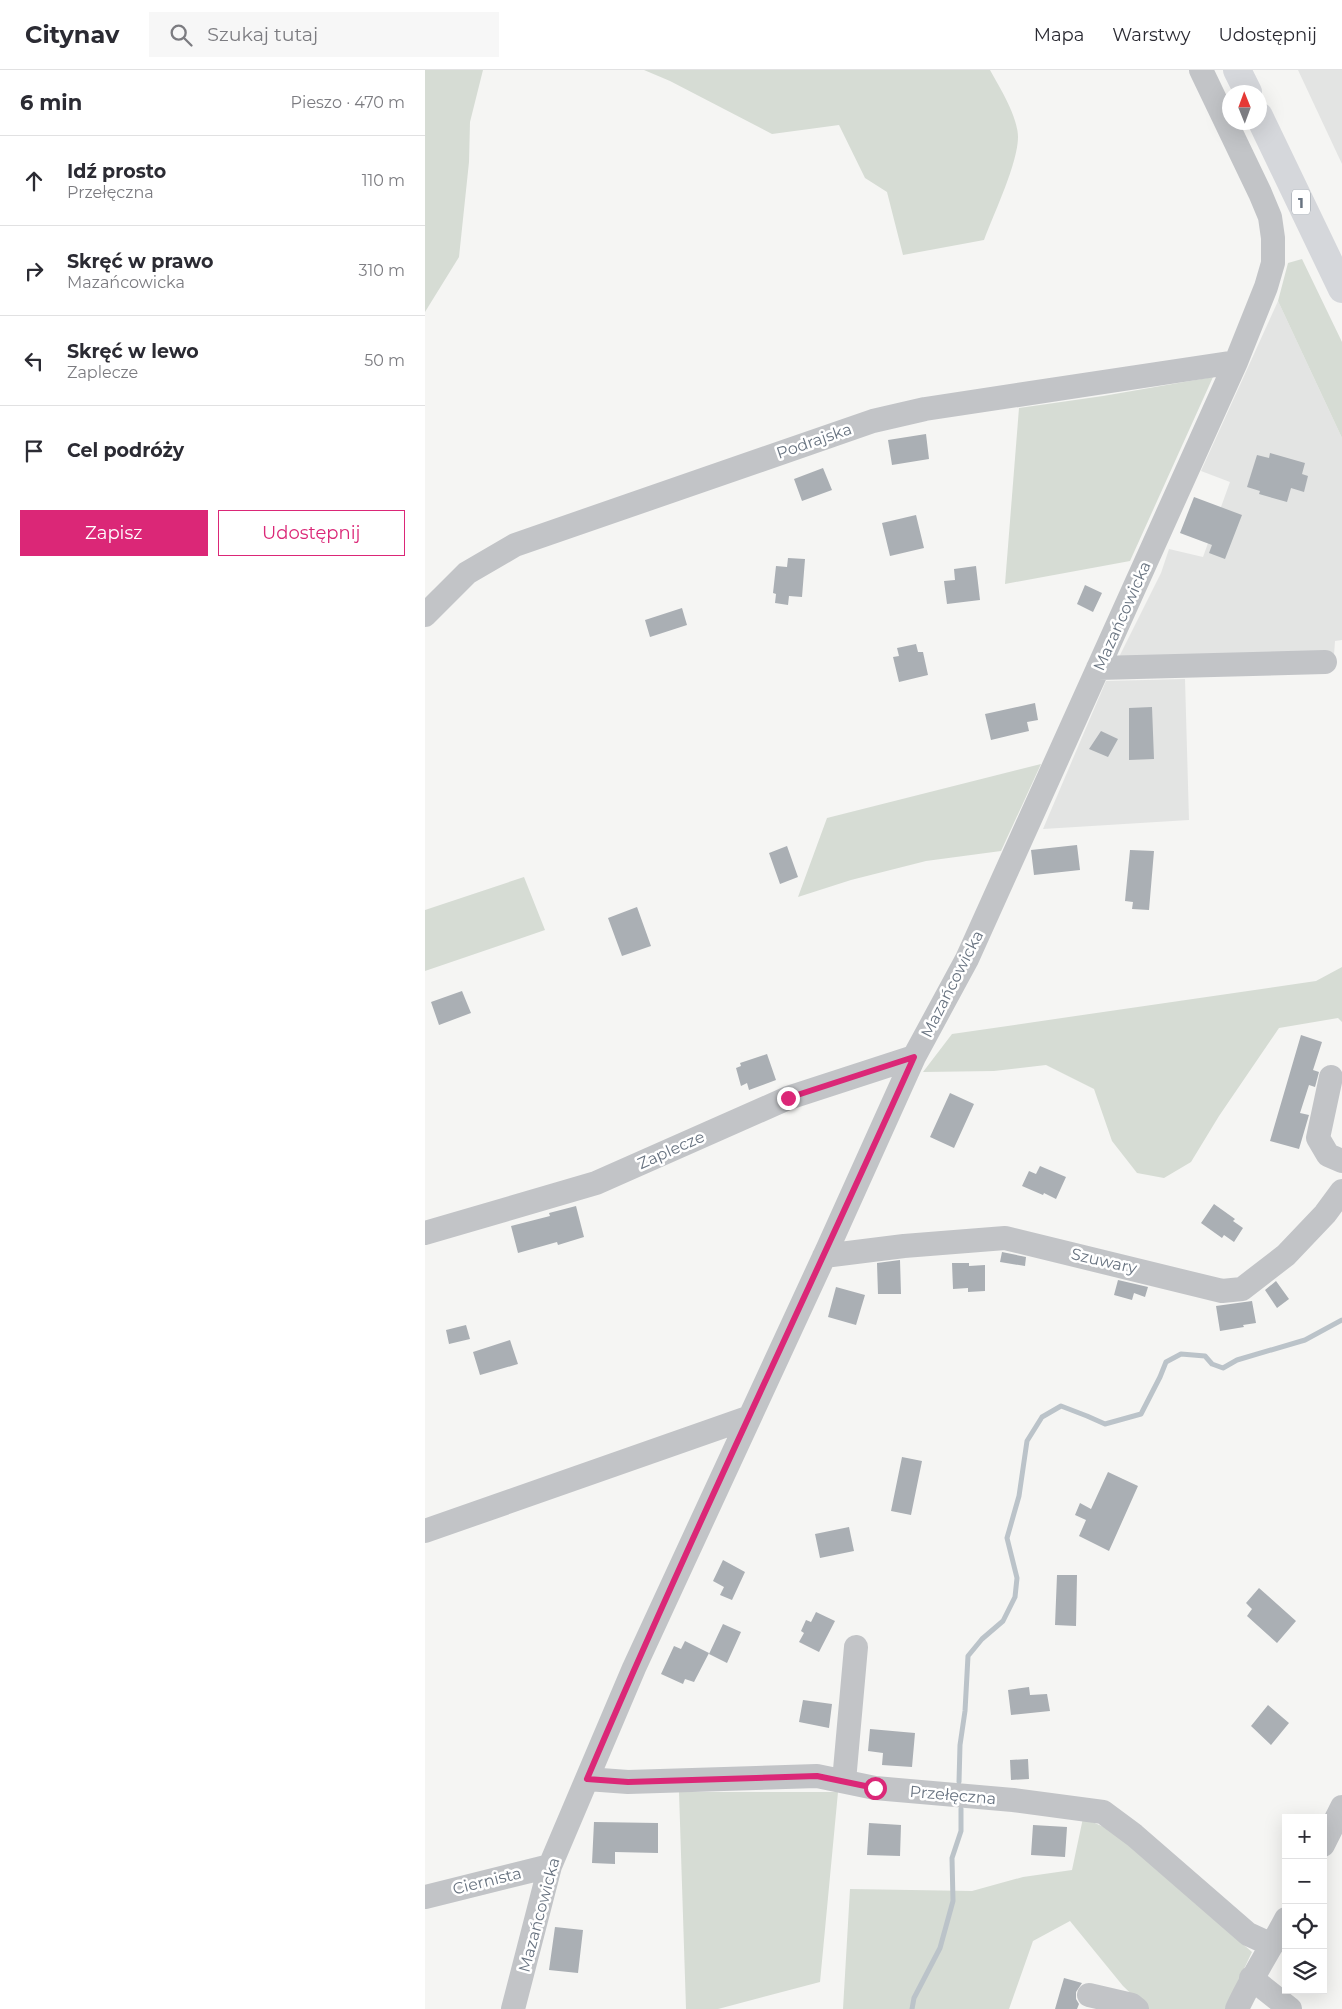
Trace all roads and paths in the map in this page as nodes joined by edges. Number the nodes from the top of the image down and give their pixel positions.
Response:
1 (1201, 70) edge
2 (1237, 70) edge
3 (1244, 85) edge
4 (1266, 130) edge
5 (1342, 289) edge
6 (1236, 362) junction
7 (425, 615) edge
8 (1325, 662) dead end
9 (1099, 668) junction
10 (914, 1057) junction
11 (1331, 1077) dead end
12 (1342, 1161) edge
13 (1342, 1191) edge
14 (425, 1232) edge
15 (824, 1256) junction
16 (750, 1417) junction
17 (425, 1531) edge
18 (856, 1648) dead end
19 (587, 1779) junction
20 (844, 1781) junction
21 (1342, 1807) edge
22 (1327, 1838) edge
23 (550, 1866) junction
24 (425, 1897) edge
25 (1282, 1926) edge
26 (1272, 1945) junction
27 (1251, 1978) junction
28 (1089, 1995) dead end
29 (513, 2009) edge
30 (1137, 2009) edge
31 (1237, 2009) edge
32 (1290, 2009) edge

1 - 6 street, Mazańcowicka
2 - 3 main road
4 - 5 main road, 1
6 - 7 street, Podrajska
6 - 9 street, Mazańcowicka
8 - 9 street
9 - 10 street, Mazańcowicka
10 - 14 street, Zaplecze
10 - 15 street, Mazańcowicka
11 - 12 street
13 - 15 street, Szuwary
15 - 16 street, Mazańcowicka
16 - 17 street
16 - 19 street, Mazańcowicka
18 - 20 street
19 - 20 street, Przełęczna
19 - 23 street, Mazańcowicka
20 - 26 street, Przełęczna
21 - 22 street
23 - 24 street, Ciernista
23 - 29 street, Mazańcowicka
25 - 26 street
26 - 27 street
27 - 31 street
27 - 32 street
28 - 30 street

